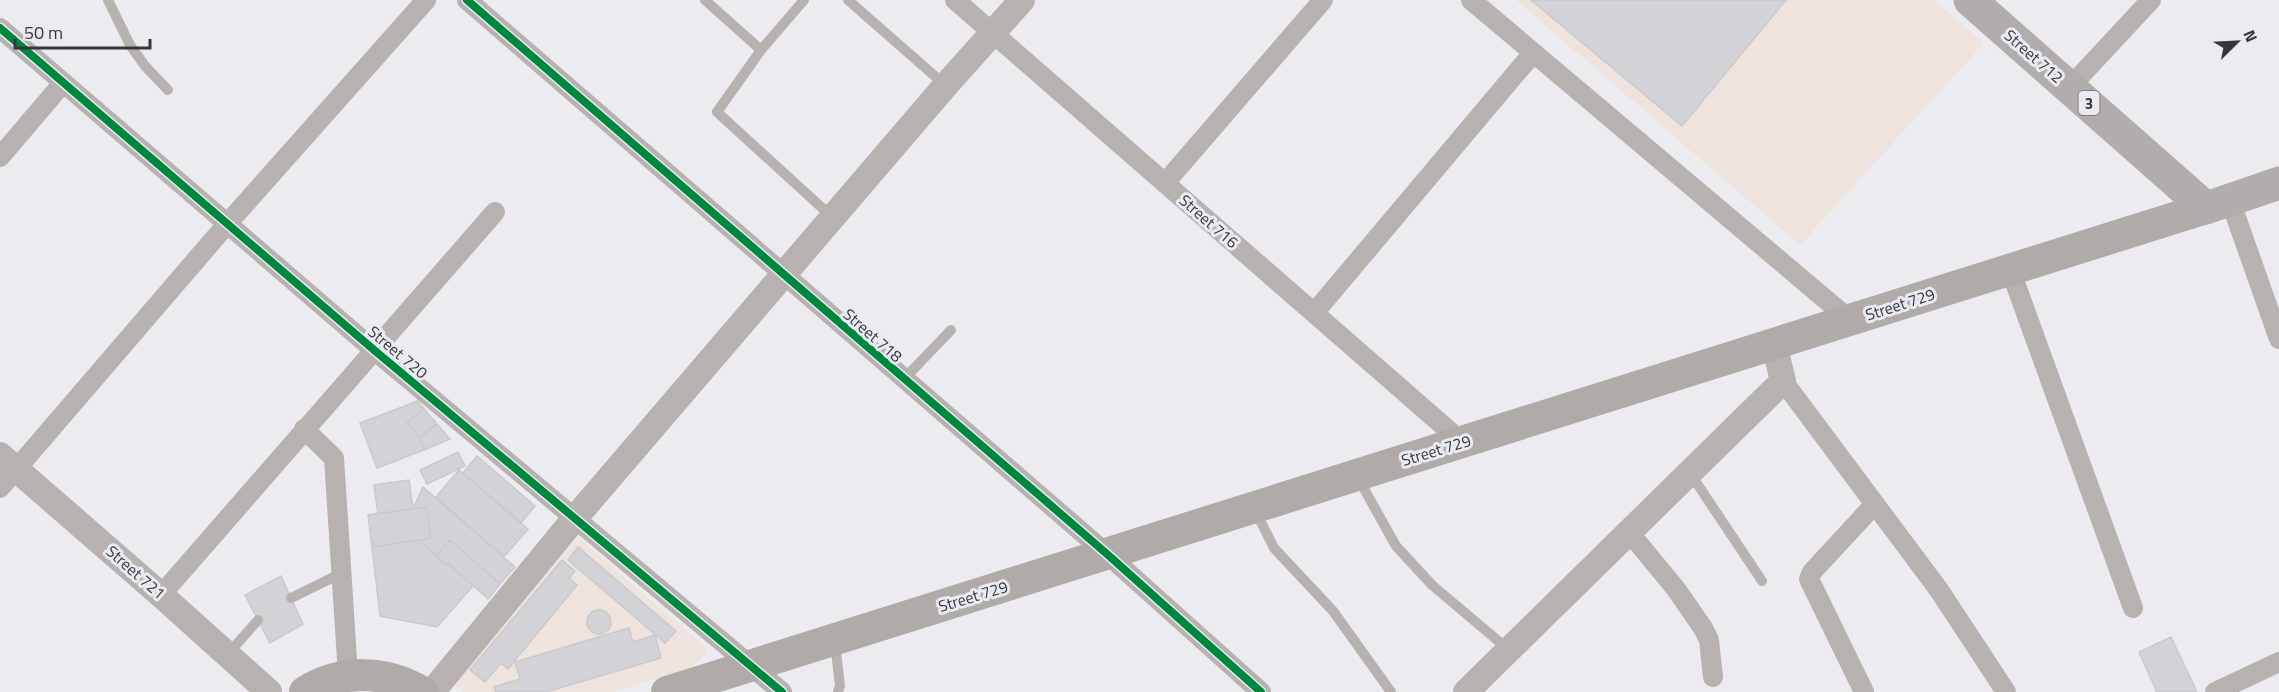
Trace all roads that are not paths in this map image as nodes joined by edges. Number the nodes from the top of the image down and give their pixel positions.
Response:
1 (108, 0) edge
2 (426, 0) edge
3 (467, 0) edge
4 (705, 0) edge
5 (804, 0) edge
6 (848, 0) edge
7 (955, 0) edge
8 (1022, 0) edge
9 (1323, 0) edge
10 (1471, 0) edge
11 (1970, 0) edge
12 (2151, 0) edge
13 (0, 28) edge
14 (994, 33) junction
15 (761, 50) junction
16 (1533, 53) junction
17 (63, 83) junction
18 (946, 85) junction
19 (2070, 87) junction
20 (168, 90) dead end
21 (0, 157) edge
22 (1165, 183) junction
23 (2279, 183) edge
24 (2218, 204) junction
25 (495, 212) dead end
26 (832, 217) junction
27 (227, 224) junction
28 (2010, 269) junction
29 (782, 275) junction
30 (1314, 313) junction
31 (1850, 320) junction
32 (951, 330) dead end
33 (2279, 339) edge
34 (1773, 344) junction
35 (374, 350) junction
36 (904, 379) junction
37 (1784, 381) junction
38 (304, 429) junction
39 (1462, 442) junction
40 (8, 462) edge
41 (1690, 473) junction
42 (1356, 475) junction
43 (0, 488) edge
44 (1874, 505) junction
45 (1254, 507) junction
46 (575, 518) junction
47 (1629, 532) junction
48 (1107, 554) junction
49 (342, 573) junction
50 (1762, 581) dead end
51 (161, 595) junction
52 (291, 598) dead end
53 (2133, 608) dead end
54 (258, 620) dead end
55 (834, 640) junction
56 (1509, 650) junction
57 (228, 654) junction
58 (2279, 662) edge
59 (751, 666) junction
60 (348, 675) junction
61 (1713, 677) dead end
62 (269, 692) edge
63 (305, 692) edge
64 (422, 692) edge
65 (432, 692) edge
66 (667, 692) edge
67 (782, 692) edge
68 (838, 692) edge
69 (1261, 692) edge
70 (1391, 692) edge
71 (1466, 692) edge
72 (1864, 692) edge
73 (2006, 692) edge
74 (2215, 692) edge

1 - 20 lane
2 - 27 street
3 - 29 street, Street 718
4 - 15 lane
5 - 15 lane
6 - 18 lane
7 - 14 street, Street 716
8 - 14 street
9 - 22 street
10 - 16 street
11 - 19 highway, Street 712 / 3
12 - 19 street
13 - 17 street, Street 720
14 - 18 street
14 - 22 street, Street 716
15 - 26 lane
16 - 30 street
16 - 31 street
17 - 21 street
17 - 27 street, Street 720
18 - 26 street
19 - 24 highway, Street 712 / 3
22 - 30 street, Street 716
23 - 24 highway
24 - 28 main road, Street 729
24 - 33 street
25 - 35 street
26 - 29 street
27 - 35 street, Street 720
27 - 40 street
28 - 31 main road, Street 729
28 - 53 street
29 - 36 street, Street 718
29 - 46 street
30 - 39 street, Street 716
31 - 34 main road, Street 729
32 - 36 lane
34 - 37 street
34 - 39 main road, Street 729
35 - 38 street
35 - 46 street, Street 720
36 - 48 street, Street 718
37 - 41 street
37 - 44 street
38 - 49 street
38 - 51 street
39 - 42 main road, Street 729
40 - 43 street
40 - 51 street, Street 721
41 - 47 street
41 - 50 lane
42 - 45 main road, Street 729
42 - 56 lane
44 - 72 street
44 - 73 street
45 - 48 main road, Street 729
45 - 70 lane
46 - 59 street, Street 720
46 - 65 street
47 - 56 street
47 - 61 street
48 - 55 main road, Street 729
48 - 69 street, Street 718
49 - 52 lane
49 - 60 street
51 - 57 street, Street 721
54 - 57 lane
55 - 59 main road, Street 729
55 - 68 lane
56 - 71 street
57 - 62 street, Street 721
58 - 74 street
59 - 66 main road, Street 729
59 - 67 street, Street 720
60 - 63 main road
60 - 64 main road

